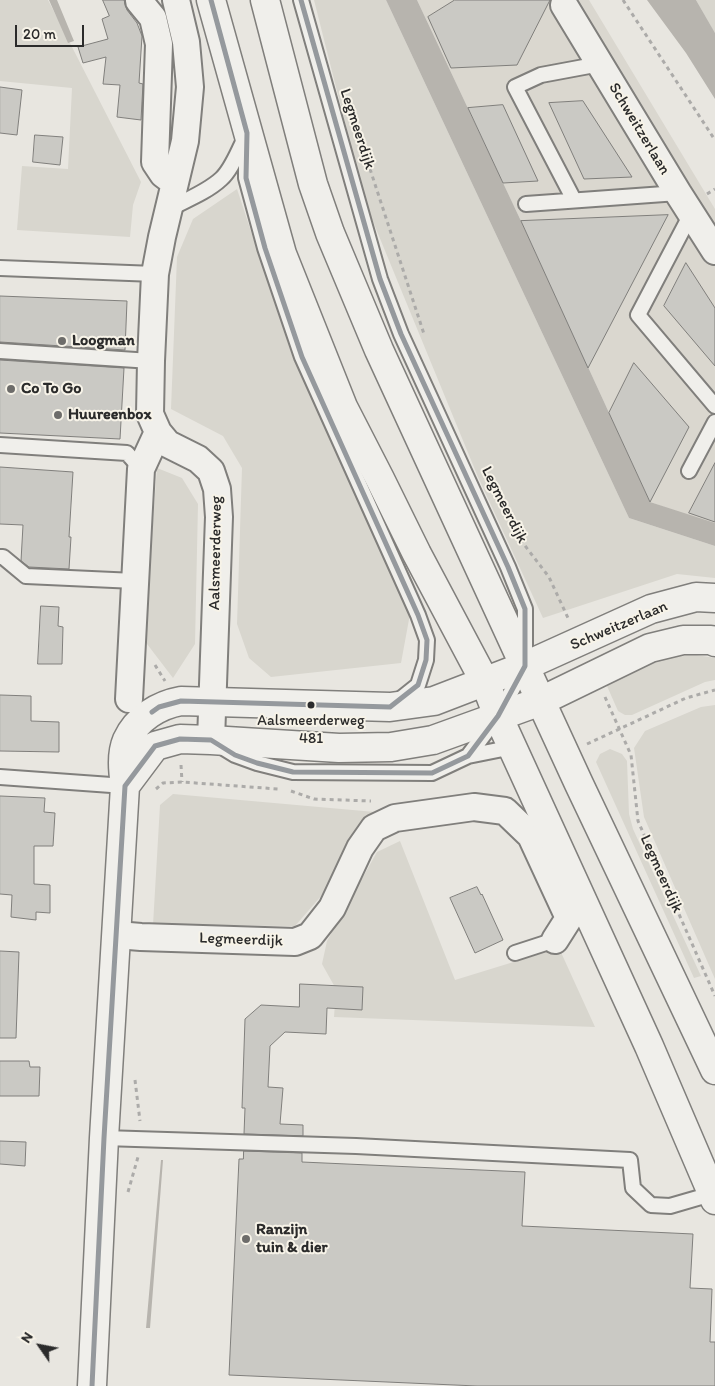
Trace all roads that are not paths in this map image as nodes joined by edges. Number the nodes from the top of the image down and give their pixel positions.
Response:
1 (176, 0) edge
2 (211, 0) edge
3 (265, 0) edge
4 (302, 0) edge
5 (139, 1) edge
6 (564, 5) dead end
7 (600, 64) junction
8 (247, 133) junction
9 (175, 183) junction
10 (574, 200) junction
11 (526, 204) dead end
12 (684, 204) junction
13 (169, 209) junction
14 (715, 251) edge
15 (0, 268) edge
16 (155, 274) junction
17 (0, 351) edge
18 (151, 361) junction
19 (715, 406) edge
20 (715, 422) edge
21 (158, 432) junction
22 (0, 445) edge
23 (141, 469) junction
24 (689, 471) dead end
25 (0, 557) edge
26 (135, 581) junction
27 (715, 598) edge
28 (715, 642) edge
29 (525, 666) junction
30 (485, 682) junction
31 (129, 699) dead end
32 (541, 701) junction
33 (212, 703) junction
34 (390, 707) junction
35 (498, 716) junction
36 (211, 740) junction
37 (513, 747) junction
38 (468, 756) junction
39 (0, 777) edge
40 (125, 786) junction
41 (117, 935) junction
42 (555, 940) joint
43 (515, 953) dead end
44 (715, 1070) edge
45 (104, 1138) junction
46 (714, 1195) edge
47 (92, 1386) edge

1 - 9 street, Aalsmeerderweg
2 - 8 main road
3 - 29 main road, Legmeerdijk
4 - 29 lane, Legmeerdijk
5 - 9 street
6 - 7 street, Schweitzerlaan
7 - 10 lane
7 - 12 street, Schweitzerlaan
8 - 13 lane
8 - 30 main road
8 - 34 lane
9 - 13 street, Aalsmeerderweg
10 - 11 lane
10 - 12 lane
12 - 14 street, Schweitzerlaan
12 - 19 lane
13 - 16 street, Aalsmeerderweg
15 - 16 lane
16 - 18 street, Aalsmeerderweg
17 - 18 lane
18 - 21 street, Aalsmeerderweg
20 - 24 lane
21 - 23 street
21 - 33 street, Aalsmeerderweg
22 - 23 lane
23 - 26 street
25 - 26 lane
26 - 31 street
27 - 29 main road, Schweitzerlaan
28 - 32 main road, Schweitzerlaan
29 - 30 main road, Schweitzerlaan
29 - 32 main road, Legmeerdijk
29 - 35 lane, Legmeerdijk
30 - 34 main road
30 - 35 main road
32 - 35 main road, Schweitzerlaan
32 - 44 main road, Legmeerdijk
33 - 34 main road
33 - 36 street, Aalsmeerderweg
33 - 40 main road
35 - 36 main road
35 - 37 main road
35 - 38 lane
36 - 38 lane
36 - 40 main road
37 - 38 lane
37 - 46 main road
39 - 40 lane
40 - 41 main road
41 - 42 street, Legmeerdijk
41 - 45 main road
42 - 43 lane
45 - 46 lane
45 - 47 main road

